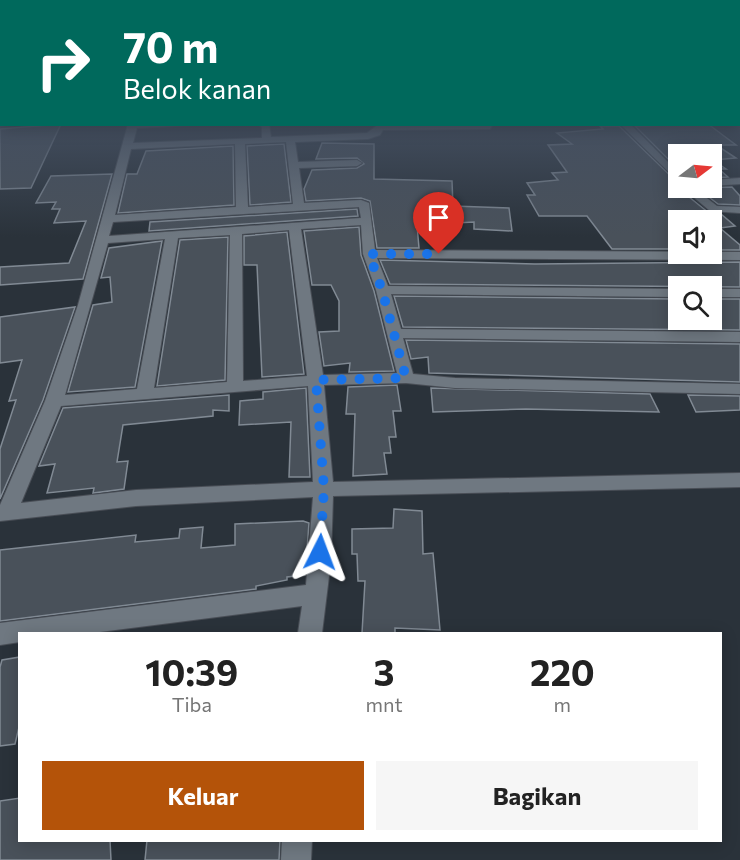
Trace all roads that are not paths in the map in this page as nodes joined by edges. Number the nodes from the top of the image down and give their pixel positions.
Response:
1 (126, 157) edge
2 (240, 157) edge
3 (293, 157) edge
4 (657, 157) edge
5 (357, 163) dead end
6 (294, 165) junction
7 (668, 168) edge
8 (740, 181) edge
9 (722, 182) edge
10 (700, 198) edge
11 (299, 207) junction
12 (242, 210) junction
13 (740, 210) edge
14 (108, 219) junction
15 (367, 221) junction
16 (295, 228) junction
17 (236, 232) junction
18 (172, 236) junction
19 (103, 240) junction
20 (369, 254) junction
21 (740, 256) edge
22 (382, 290) junction
23 (668, 293) edge
24 (722, 293) edge
25 (740, 293) edge
26 (393, 333) junction
27 (740, 337) edge
28 (406, 378) junction
29 (316, 380) junction
30 (235, 387) junction
31 (740, 389) edge
32 (145, 394) junction
33 (54, 401) junction
34 (740, 480) edge
35 (324, 489) junction
36 (3, 512) edge
37 (316, 594) junction
38 (310, 632) edge
39 (0, 634) edge
40 (297, 842) edge
41 (296, 860) edge

1 - 14 street
2 - 12 street
3 - 6 street
4 - 7 street
5 - 6 street
6 - 11 street
8 - 9 street
10 - 13 street
11 - 12 street
11 - 15 street
12 - 14 street
14 - 19 street
15 - 16 street
15 - 20 street
16 - 17 street
16 - 29 street
17 - 18 street
17 - 30 street
18 - 19 street
18 - 32 street
19 - 33 street
20 - 21 street
20 - 22 street
22 - 23 street
22 - 26 street
24 - 25 street
26 - 27 street
26 - 28 street
28 - 29 street
28 - 31 street
29 - 30 street
29 - 35 street
30 - 32 street
32 - 33 street
33 - 36 street
34 - 35 street
35 - 36 street
35 - 37 street
37 - 38 street
37 - 39 street
40 - 41 street

